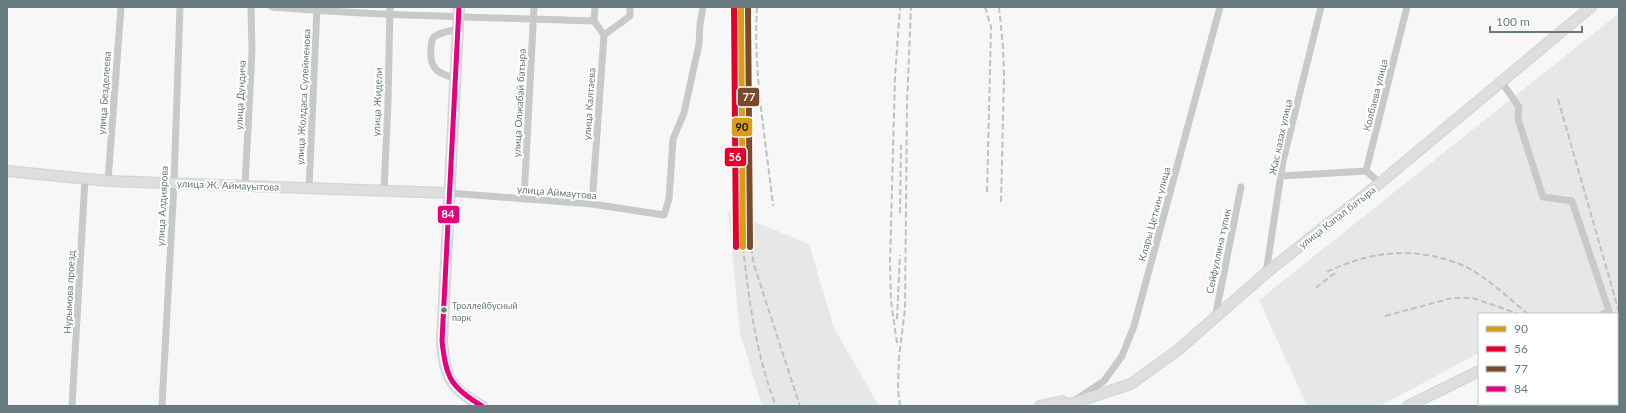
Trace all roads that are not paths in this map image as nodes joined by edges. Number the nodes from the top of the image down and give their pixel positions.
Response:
1 (121, 7) edge
2 (180, 7) edge
3 (251, 7) edge
4 (272, 7) edge
5 (534, 7) edge
6 (595, 7) edge
7 (630, 7) edge
8 (703, 7) edge
9 (1220, 7) edge
10 (1321, 7) edge
11 (1407, 7) edge
12 (1591, 7) edge
13 (317, 9) edge
14 (389, 11) edge
15 (459, 11) edge
16 (533, 19) junction
17 (594, 21) junction
18 (458, 29) junction
19 (604, 35) junction
20 (455, 78) junction
21 (1501, 81) junction
22 (7, 171) edge
23 (1366, 171) junction
24 (1281, 176) junction
25 (85, 179) junction
26 (108, 181) junction
27 (174, 183) junction
28 (1380, 183) junction
29 (246, 185) junction
30 (1241, 187) dead end
31 (309, 188) junction
32 (384, 190) junction
33 (449, 193) junction
34 (524, 199) junction
35 (592, 204) junction
36 (1266, 273) junction
37 (1606, 313) edge
38 (1215, 318) junction
39 (1478, 371) edge
40 (1068, 404) edge
41 (72, 406) edge
42 (162, 406) edge
43 (482, 406) edge
44 (1040, 406) edge
45 (1408, 406) edge

1 - 26 street, улица Безделеева
2 - 27 street, улица Алдиярова
3 - 29 street, улица Дундича
4 - 13 street
5 - 16 street, улица Олжабай батыра
6 - 17 street
7 - 19 street
8 - 35 street, улица Аймаутова
9 - 40 street, Клары Цеткин улица
10 - 24 street, Жас казах улица
11 - 23 street, Колбаева улица
12 - 21 main road, улица Капал батыра
13 - 14 street
13 - 31 street, улица Жолдаса Сулейменова
14 - 15 street
14 - 32 street, улица Жидели
15 - 16 street
15 - 18 main road
16 - 17 street
16 - 34 street, улица Олжабай батыра
17 - 19 street
18 - 20 main road
18 - 20 street
19 - 35 street, улица Калтаева
20 - 33 main road
21 - 28 main road, улица Капал батыра
21 - 37 street
22 - 25 main road, улица Ж. Аймауытова
23 - 24 street
23 - 28 street
24 - 36 street, Жас казах улица
25 - 26 main road, улица Ж. Аймауытова
25 - 41 street, Нурымова проезд
26 - 27 main road, улица Ж. Аймауытова
27 - 29 main road, улица Ж. Аймауытова
27 - 42 street, улица Алдиярова
28 - 36 main road, улица Капал батыра
29 - 31 main road, улица Ж. Аймауытова
30 - 38 street, Сейфуллина тупик
31 - 32 main road, улица Ж. Аймауытова
32 - 33 main road, улица Ж. Аймауытова
33 - 34 street, улица Аймаутова
33 - 43 main road
34 - 35 street, улица Аймаутова
36 - 38 main road, улица Капал батыра
38 - 40 main road, улица Капал батыра
39 - 45 main road
40 - 44 main road, улица Капал батыра

